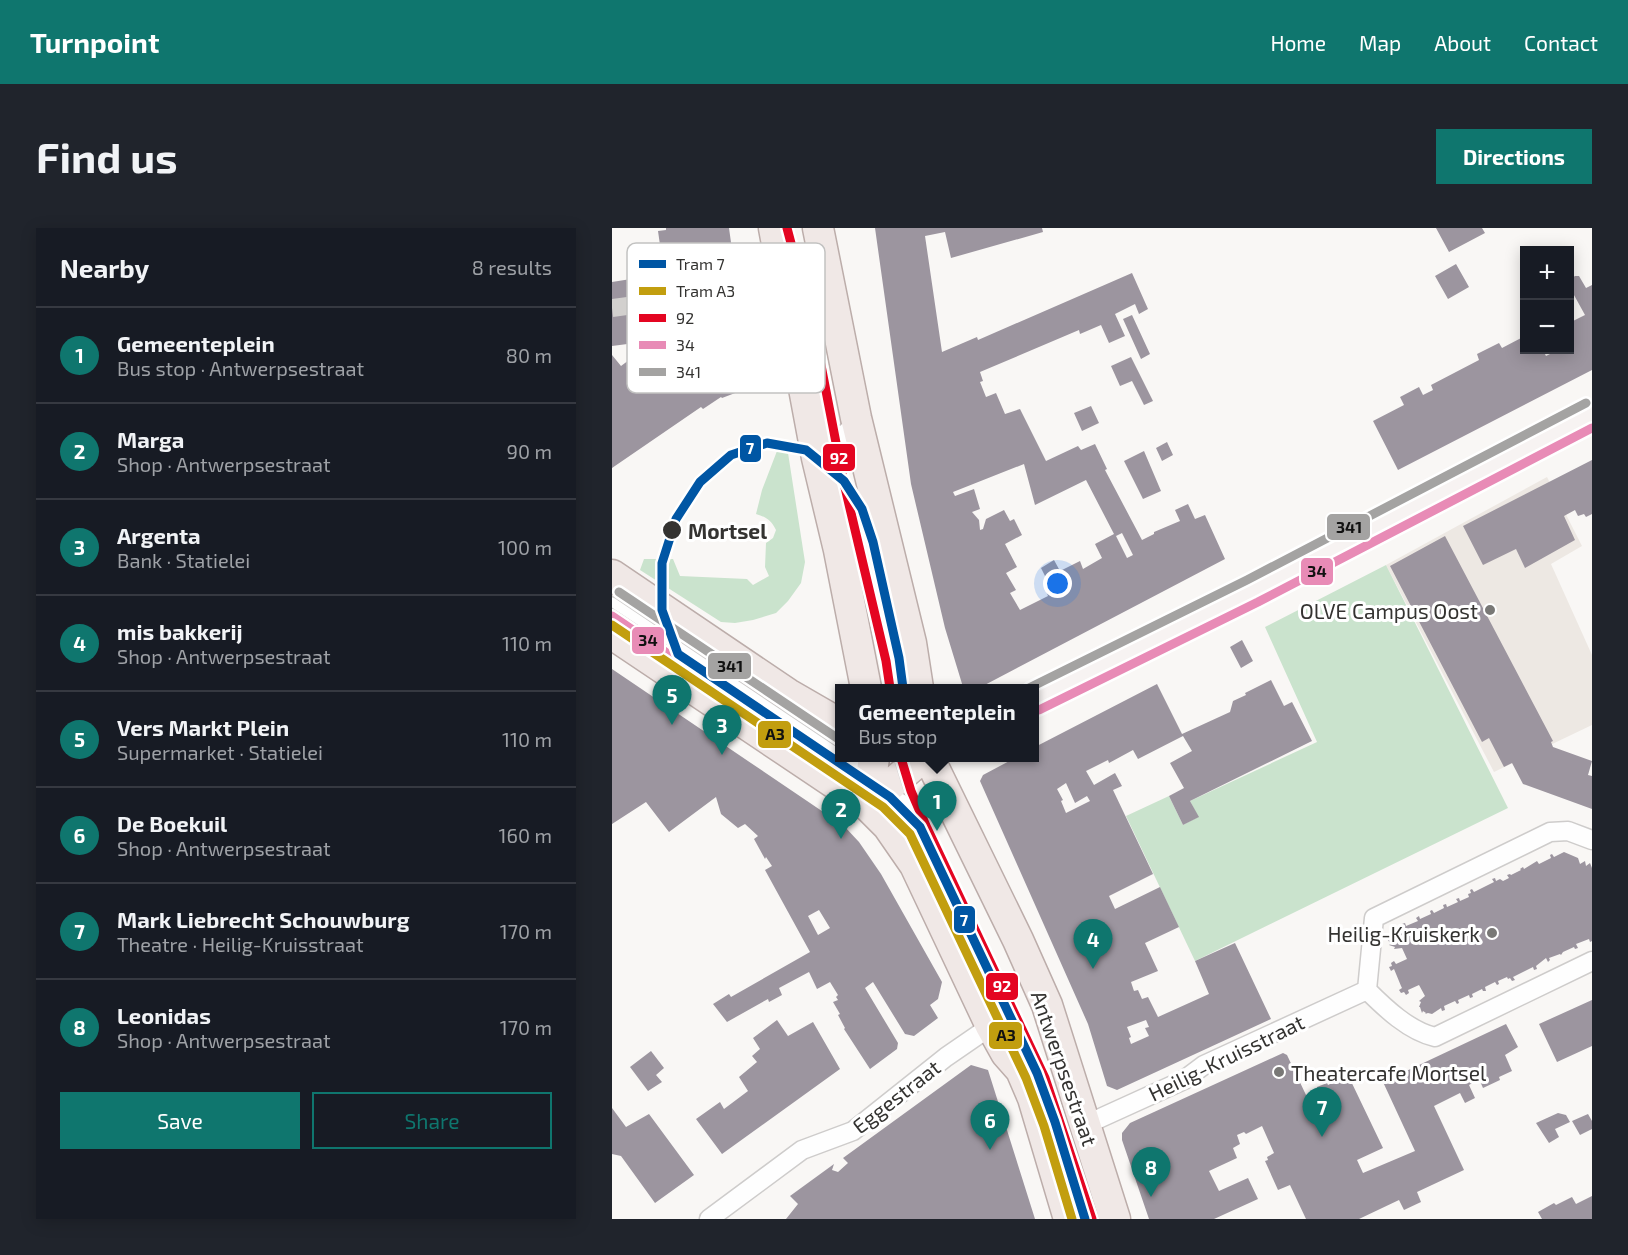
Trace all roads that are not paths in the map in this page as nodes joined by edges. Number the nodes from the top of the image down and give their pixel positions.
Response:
1 (774, 228) edge
2 (787, 228) edge
3 (818, 228) edge
4 (778, 243) edge
5 (791, 243) edge
6 (821, 243) edge
7 (825, 263) edge
8 (814, 393) edge
9 (820, 393) edge
10 (1592, 414) edge
11 (856, 418) junction
12 (824, 433) junction
13 (612, 575) edge
14 (612, 602) edge
15 (612, 634) edge
16 (861, 682) edge
17 (889, 684) edge
18 (917, 684) edge
19 (1039, 697) edge
20 (805, 705) junction
21 (835, 705) edge
22 (835, 721) edge
23 (835, 742) edge
24 (835, 752) edge
25 (860, 762) edge
26 (876, 762) edge
27 (895, 771) edge
28 (927, 828) junction
29 (1592, 840) edge
30 (1592, 961) edge
31 (1367, 990) junction
32 (990, 1026) junction
33 (1085, 1125) junction
34 (709, 1219) edge
35 (1069, 1219) edge
36 (1092, 1219) edge
37 (1115, 1219) edge

1 - 4 main road
2 - 5 lane
3 - 6 main road
7 - 11 main road
8 - 12 main road
9 - 12 lane
10 - 19 street
11 - 12 street
11 - 18 main road
12 - 16 main road
12 - 17 lane
13 - 20 main road
14 - 24 lane
15 - 23 main road
20 - 21 main road
20 - 22 main road
25 - 27 lane
26 - 27 main road
27 - 28 lane
27 - 28 lane
27 - 32 main road, Antwerpsestraat
27 - 33 main road, Antwerpsestraat
28 - 36 lane
29 - 31 street
30 - 31 street
31 - 33 street, Heilig-Kruisstraat
32 - 34 street, Eggestraat
32 - 35 main road, Antwerpsestraat
33 - 37 main road, Antwerpsestraat

